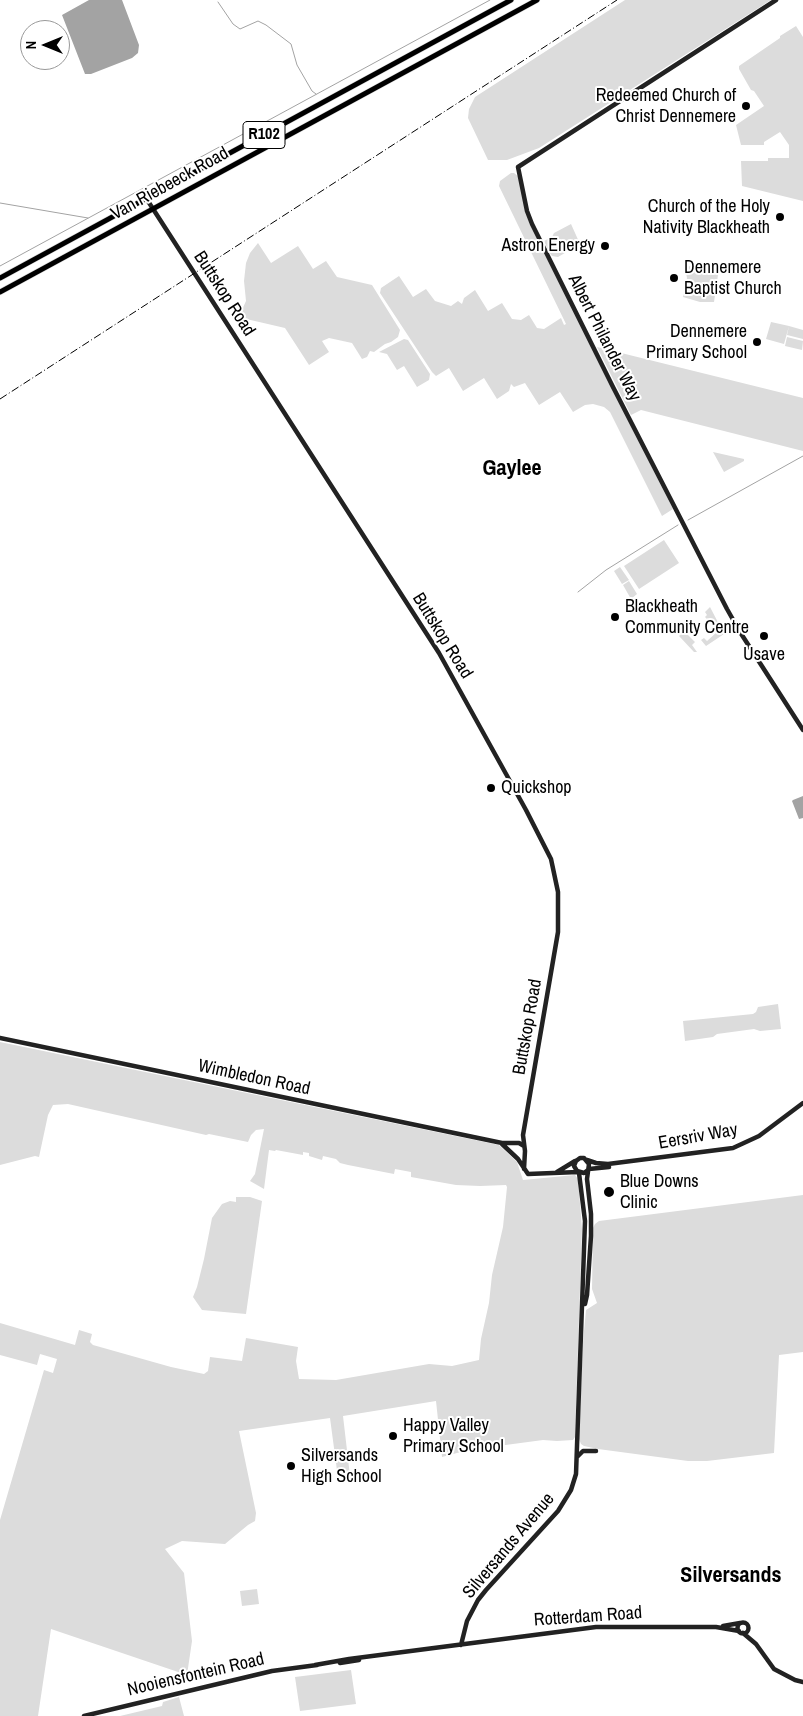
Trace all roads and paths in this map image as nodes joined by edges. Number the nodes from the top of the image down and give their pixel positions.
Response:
1 (511, 0) edge
2 (537, 0) edge
3 (776, 0) edge
4 (146, 198) junction
5 (153, 210) junction
6 (0, 278) edge
7 (0, 292) edge
8 (803, 730) edge
9 (0, 1038) edge
10 (803, 1105) edge
11 (523, 1135) junction
12 (502, 1143) junction
13 (515, 1144) junction
14 (524, 1146) junction
15 (510, 1152) junction
16 (523, 1155) junction
17 (516, 1158) junction
18 (587, 1160) junction
19 (575, 1162) junction
20 (524, 1168) junction
21 (589, 1169) junction
22 (578, 1172) junction
23 (555, 1173) junction
24 (583, 1315) junction
25 (596, 1451) dead end
26 (577, 1458) junction
27 (740, 1623) junction
28 (716, 1627) junction
29 (748, 1629) junction
30 (741, 1632) junction
31 (756, 1644) junction
32 (461, 1645) junction
33 (803, 1682) edge
34 (84, 1716) edge

1 - 4 main road, Van Riebeeck Road / R102
2 - 5 main road, Van Riebeeck Road / R102
3 - 8 street, Albert Philander Way
4 - 5 street, Buttskop Road
4 - 6 main road, Van Riebeeck Road / R102
5 - 7 main road, Van Riebeeck Road / R102
5 - 11 street, Buttskop Road
9 - 12 street, Wimbledon Road
10 - 18 street, Eersriv Way
10 - 21 street, Eersriv Way
11 - 13 street, Buttskop Road
11 - 14 street, Buttskop Road
12 - 13 street, Wimbledon Road
12 - 15 street
13 - 14 street
13 - 15 street
14 - 16 street
15 - 17 street
16 - 17 street
16 - 20 street
17 - 20 street
18 - 19 street
18 - 21 street
19 - 22 street
19 - 23 street
20 - 23 street
21 - 22 street
21 - 24 street, Silversands Avenue
22 - 23 street
22 - 24 street, Silversands Avenue
24 - 26 street, Silversands Avenue
25 - 26 street
26 - 32 street, Silversands Avenue
27 - 28 street, Rotterdam Road
27 - 29 street
27 - 30 street
28 - 30 street, Rotterdam Road
28 - 32 street, Rotterdam Road
29 - 30 street
29 - 31 street
30 - 31 street
31 - 33 street
32 - 34 street, Nooiensfontein Road

